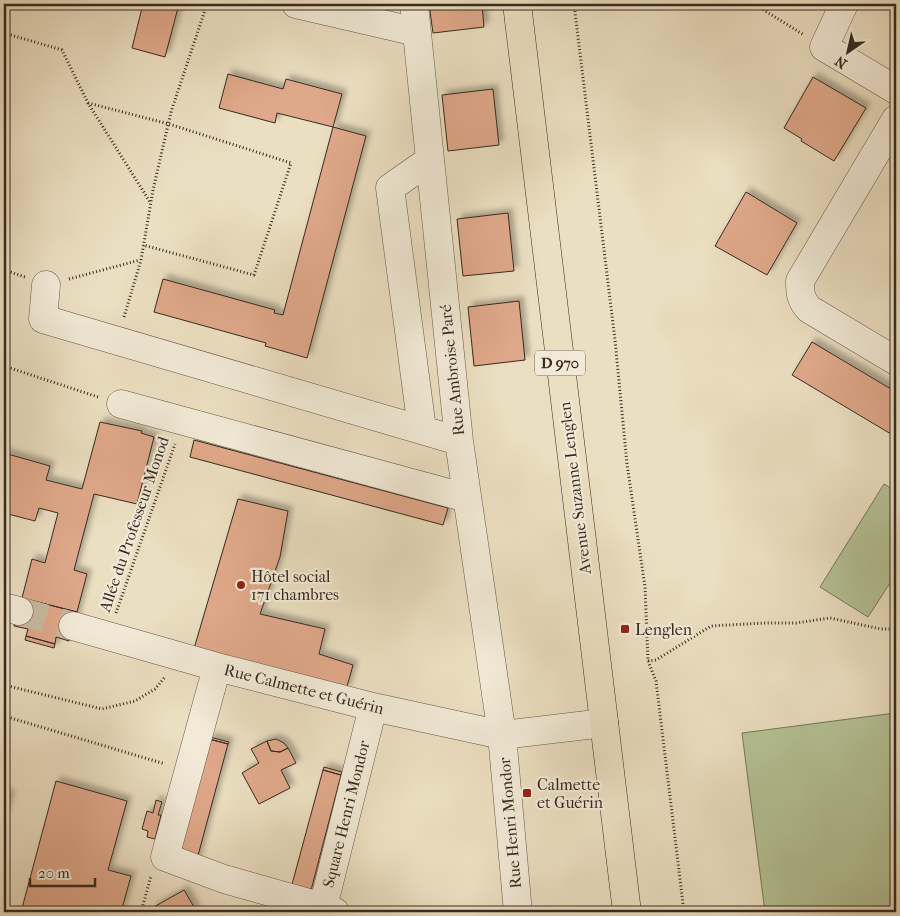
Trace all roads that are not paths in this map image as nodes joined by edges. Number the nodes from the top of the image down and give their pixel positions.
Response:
1 (296, 4) edge
2 (414, 4) edge
3 (517, 4) edge
4 (844, 4) edge
5 (417, 32) junction
6 (896, 90) edge
7 (896, 119) edge
8 (430, 160) junction
9 (46, 285) road end
10 (896, 360) edge
11 (121, 404) road end
12 (422, 430) junction
13 (459, 441) junction
14 (467, 498) junction
15 (73, 626) tunnel mouth
16 (217, 667) junction
17 (373, 707) junction
18 (604, 723) junction
19 (502, 734) junction
20 (329, 909) edge
21 (518, 912) edge
22 (627, 912) edge

1 - 5 street
2 - 5 street, Rue Ambroise Paré
3 - 18 main road, Avenue Suzanne Lenglen / D 970
4 - 6 street
5 - 8 street, Rue Ambroise Paré
7 - 10 street
8 - 12 street
8 - 13 street, Rue Ambroise Paré
9 - 12 street
11 - 14 street
12 - 13 street
13 - 14 street, Rue Ambroise Paré
14 - 19 street, Rue Ambroise Paré
15 - 16 street, Rue Calmette et Guérin
16 - 17 street, Rue Calmette et Guérin
16 - 20 street, Square Henri Mondor
17 - 19 street, Rue Calmette et Guérin
17 - 20 street, Square Henri Mondor
18 - 19 street, Rue Calmette et Guérin
18 - 22 main road, Avenue Suzanne Lenglen / D 970
19 - 21 street, Rue Henri Mondor

